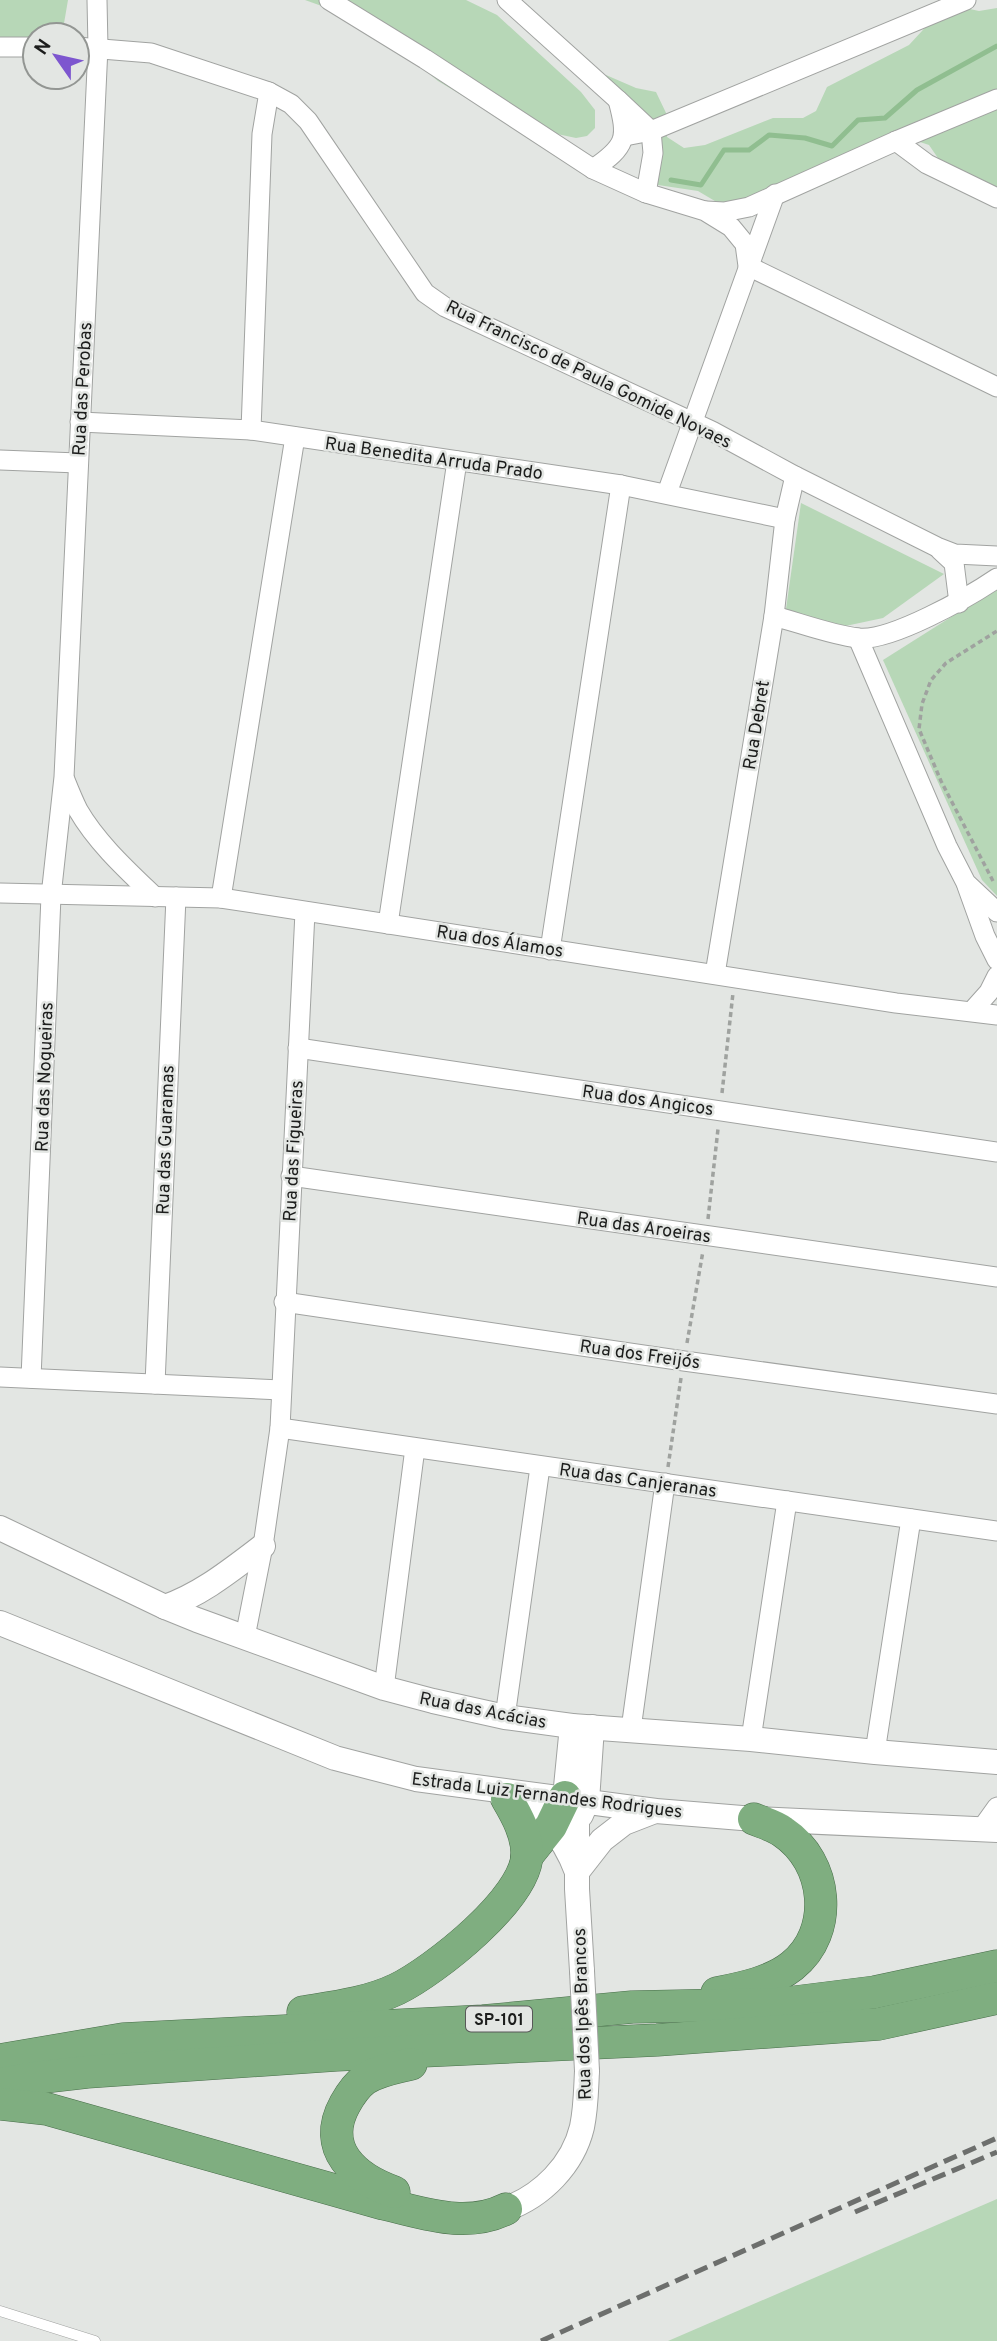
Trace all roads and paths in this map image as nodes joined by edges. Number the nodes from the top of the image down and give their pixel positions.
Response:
1 (97, 0) edge
2 (329, 0) edge
3 (507, 0) edge
4 (966, 0) edge
5 (0, 47) edge
6 (21, 47) edge
7 (91, 47) edge
8 (98, 47) junction
9 (269, 92) junction
10 (997, 99) edge
11 (618, 100) junction
12 (651, 131) junction
13 (625, 136) junction
14 (896, 141) junction
15 (593, 169) junction
16 (646, 193) junction
17 (775, 194) junction
18 (997, 198) edge
19 (705, 211) junction
20 (748, 266) junction
21 (997, 387) edge
22 (80, 422) junction
23 (692, 423) junction
24 (251, 430) junction
25 (295, 437) junction
26 (0, 460) edge
27 (457, 461) junction
28 (78, 463) junction
29 (795, 476) junction
30 (621, 485) junction
31 (667, 493) junction
32 (785, 519) junction
33 (936, 547) junction
34 (997, 556) edge
35 (997, 578) edge
36 (959, 603) junction
37 (774, 616) junction
38 (997, 631) edge
39 (858, 638) junction
40 (64, 777) junction
41 (966, 883) junction
42 (997, 885) edge
43 (0, 893) edge
44 (51, 895) junction
45 (155, 897) junction
46 (176, 897) junction
47 (221, 898) junction
48 (305, 912) junction
49 (997, 912) edge
50 (388, 924) junction
51 (550, 950) junction
52 (997, 960) edge
53 (715, 974) junction
54 (997, 976) edge
55 (972, 1011) junction
56 (997, 1015) edge
57 (298, 1048) junction
58 (997, 1152) edge
59 (291, 1176) junction
60 (997, 1277) edge
61 (284, 1302) junction
62 (0, 1377) edge
63 (31, 1378) junction
64 (155, 1384) junction
65 (281, 1390) junction
66 (997, 1404) edge
67 (280, 1428) junction
68 (415, 1448) junction
69 (540, 1467) junction
70 (665, 1483) junction
71 (787, 1501) junction
72 (911, 1519) junction
73 (0, 1528) edge
74 (997, 1531) edge
75 (263, 1546) junction
76 (164, 1607) junction
77 (0, 1623) edge
78 (245, 1637) junction
79 (384, 1688) junction
80 (505, 1717) junction
81 (582, 1727) junction
82 (631, 1729) junction
83 (751, 1739) junction
84 (876, 1752) junction
85 (997, 1762) edge
86 (494, 1794) junction
87 (997, 1807) edge
88 (656, 1811) junction
89 (570, 1812) junction
90 (754, 1819) junction
91 (989, 1829) edge
92 (527, 1856) junction
93 (577, 1872) junction
94 (997, 1966) edge
95 (997, 1998) edge
96 (632, 2007) junction
97 (123, 2039) junction
98 (476, 2050) junction
99 (0, 2060) edge
100 (0, 2084) edge
101 (0, 2104) edge
102 (506, 2209) junction
103 (0, 2311) edge
104 (96, 2341) edge

1 - 8 street, Rua das Perobas
2 - 15 street
3 - 11 street
4 - 12 street
5 - 6 street
7 - 8 street, Rua Francisco de Paula Gomide Novaes
8 - 9 street, Rua Francisco de Paula Gomide Novaes
8 - 22 street, Rua das Perobas
9 - 23 street, Rua Francisco de Paula Gomide Novaes
9 - 24 street
10 - 14 street
11 - 12 street
11 - 13 street
12 - 13 street
12 - 16 street
13 - 15 street
14 - 17 street
14 - 18 street
15 - 16 street
16 - 19 street
17 - 19 street
17 - 20 street
19 - 20 street
20 - 21 street
20 - 23 street
22 - 24 street, Rua Benedita Arruda Prado
22 - 28 street, Rua das Perobas
23 - 29 street, Rua Francisco de Paula Gomide Novaes
23 - 31 street
24 - 25 street, Rua Benedita Arruda Prado
25 - 27 street, Rua Benedita Arruda Prado
25 - 47 street
26 - 28 street
27 - 30 street, Rua Benedita Arruda Prado
27 - 50 street
28 - 40 street, Rua das Perobas
29 - 32 street, Rua Debret
29 - 33 street, Rua Francisco de Paula Gomide Novaes
30 - 31 street, Rua Benedita Arruda Prado
30 - 51 street
31 - 32 street, Rua Benedita Arruda Prado
32 - 37 street, Rua Debret
33 - 34 street, Rua Francisco de Paula Gomide Novaes
33 - 36 street, Rua Francisco de Paula Gomide Novaes
35 - 36 street
36 - 39 street
37 - 39 street
37 - 53 street, Rua Debret
38 - 42 path
39 - 41 street
40 - 44 street, Rua das Nogueiras
40 - 45 street
41 - 49 street
41 - 52 street
43 - 44 street, Rua dos Álamos
44 - 45 street, Rua dos Álamos
44 - 63 street, Rua das Nogueiras
45 - 46 street, Rua dos Álamos
46 - 47 street, Rua dos Álamos
46 - 64 street, Rua das Guaramas
47 - 48 street, Rua dos Álamos
48 - 50 street, Rua dos Álamos
48 - 57 street, Rua das Figueiras
50 - 51 street, Rua dos Álamos
51 - 53 street, Rua dos Álamos
53 - 55 street, Rua dos Álamos
54 - 55 street
55 - 56 street, Rua dos Álamos
57 - 58 street, Rua dos Angicos
57 - 59 street, Rua das Figueiras
59 - 60 street, Rua das Aroeiras
59 - 61 street, Rua das Figueiras
61 - 65 street, Rua das Figueiras
61 - 66 street, Rua dos Freijós
62 - 63 street
63 - 64 street
64 - 65 street
65 - 67 street, Rua das Figueiras
67 - 68 street, Rua das Canjeranas
67 - 75 street, Rua das Figueiras
68 - 69 street, Rua das Canjeranas
68 - 79 street
69 - 70 street, Rua das Canjeranas
69 - 80 street
70 - 71 street, Rua das Canjeranas
70 - 82 street
71 - 72 street, Rua das Canjeranas
71 - 83 street
72 - 74 street, Rua das Canjeranas
72 - 84 street
73 - 76 street, Rua das Acácias
75 - 76 street
75 - 78 street, Rua das Figueiras
76 - 78 street, Rua das Acácias
77 - 86 street, Estrada Luiz Fernandes Rodrigues
78 - 79 street, Rua das Acácias
79 - 80 street, Rua das Acácias
80 - 81 street, Rua das Acácias
81 - 82 street, Rua das Acácias
81 - 89 street
82 - 83 street, Rua das Acácias
83 - 84 street, Rua das Acácias
84 - 85 street, Rua das Acácias
86 - 89 street
86 - 92 highway
87 - 91 street
88 - 89 street, Estrada Luiz Fernandes Rodrigues
88 - 90 street, Estrada Luiz Fernandes Rodrigues
88 - 93 street
89 - 92 highway
89 - 93 street
90 - 91 street, Estrada Luiz Fernandes Rodrigues
90 - 96 highway
92 - 97 highway
93 - 102 street, Rua dos Ipês Brancos, bridge
94 - 96 highway, SP-101
95 - 98 highway, SP-101
96 - 97 highway, SP-101
97 - 99 highway, SP-101
98 - 100 highway, SP-101
98 - 102 highway
101 - 102 highway
103 - 104 lane

